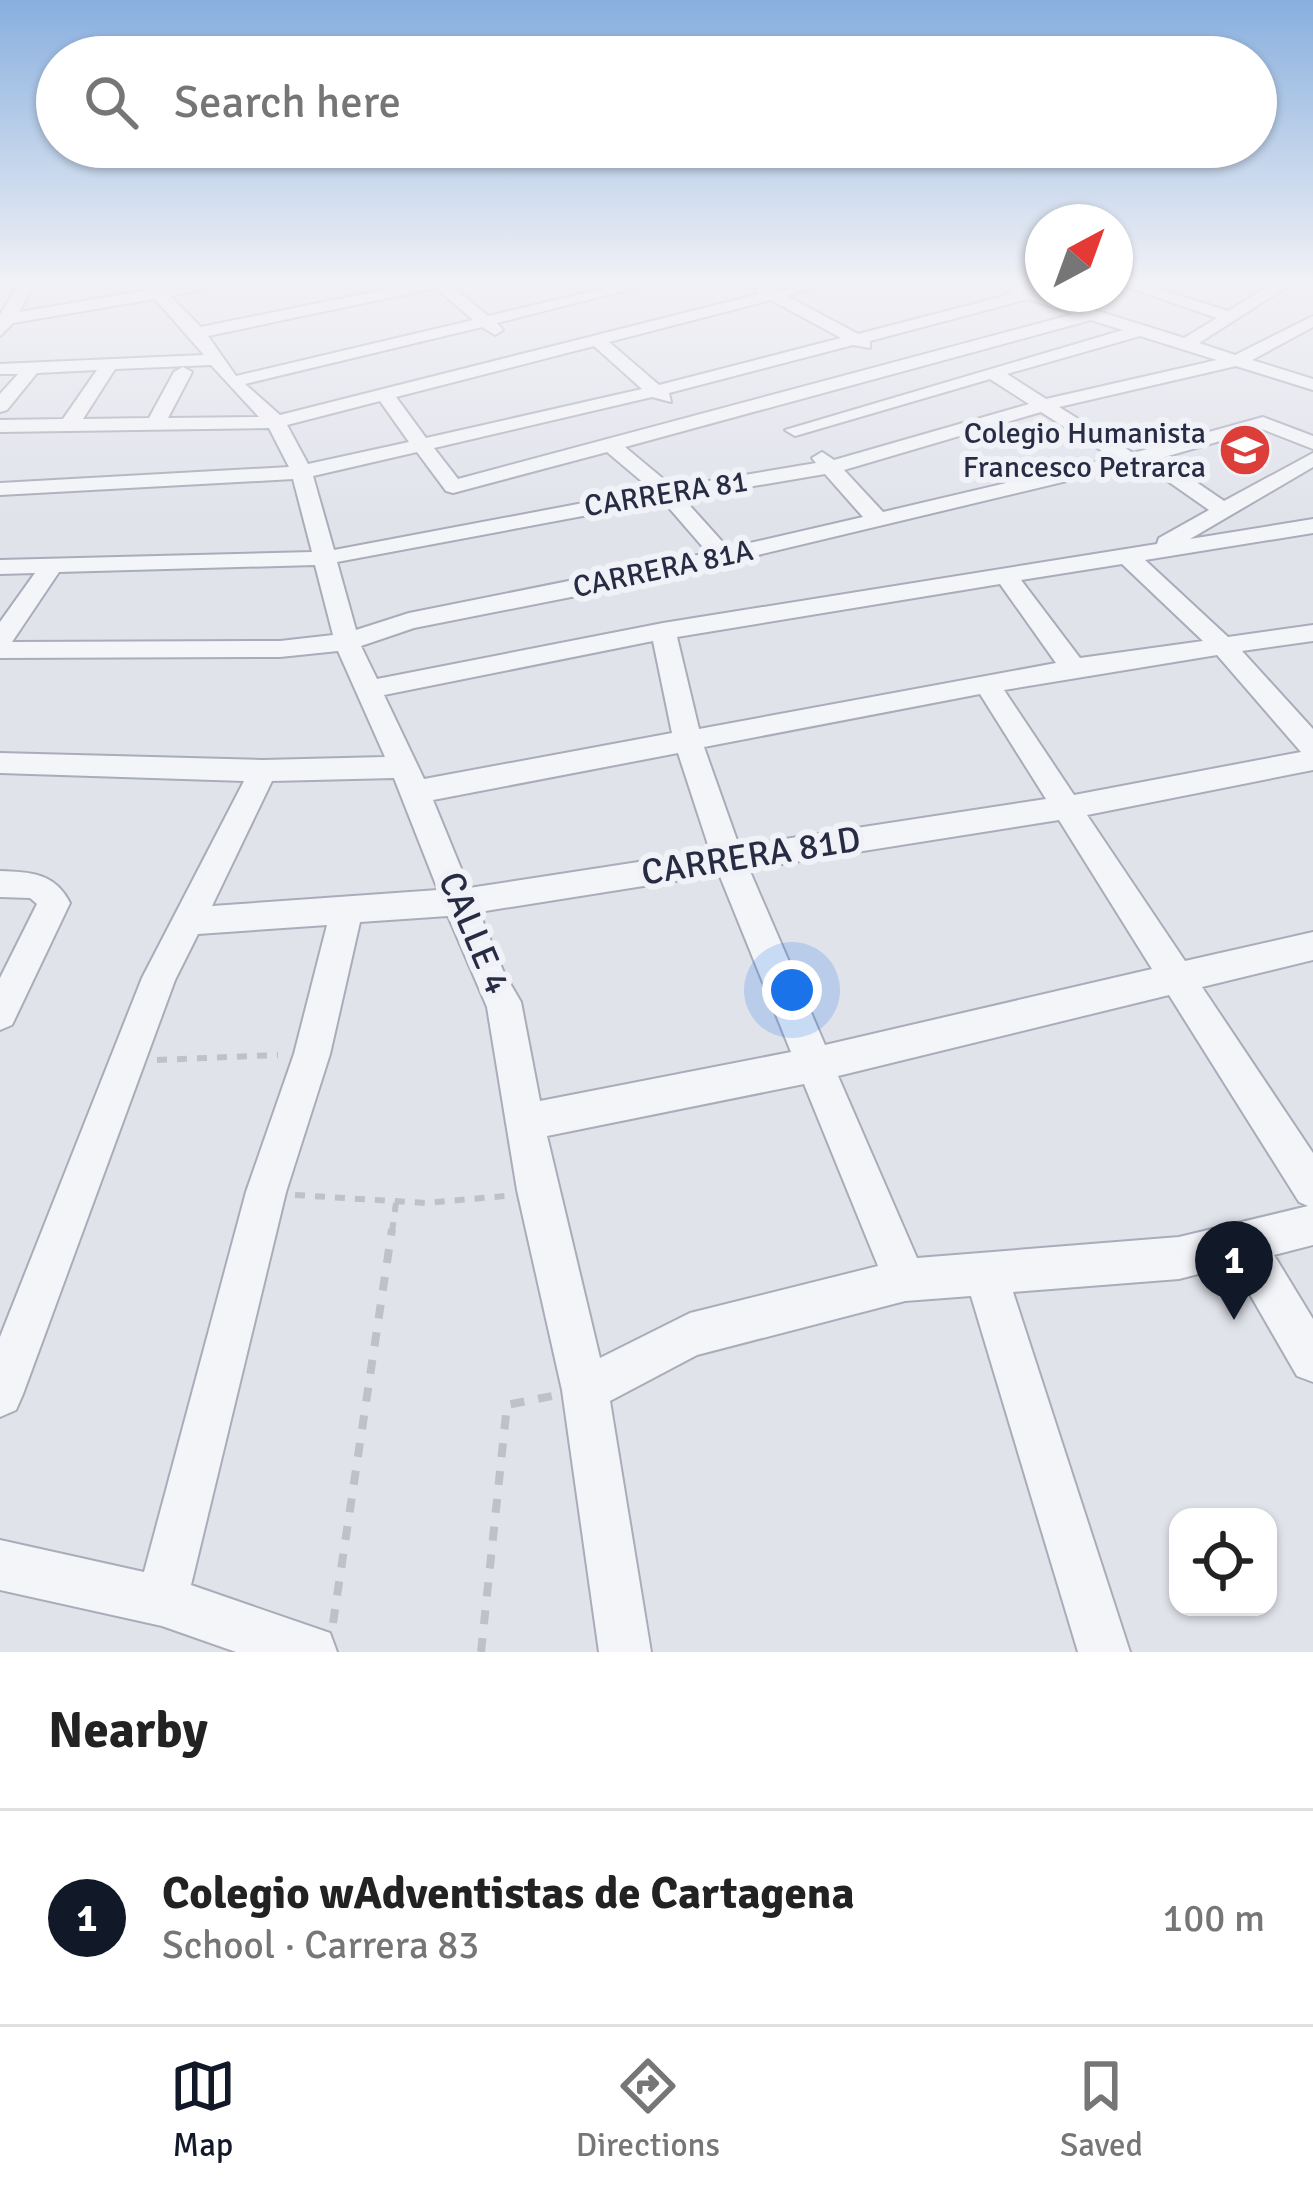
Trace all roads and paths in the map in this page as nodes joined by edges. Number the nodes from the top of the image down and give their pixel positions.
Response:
1 (196, 361) edge
2 (216, 361) edge
3 (322, 361) edge
4 (512, 361) edge
5 (621, 361) edge
6 (770, 361) edge
7 (896, 361) edge
8 (916, 361) edge
9 (1034, 361) edge
10 (1236, 361) joint
11 (903, 365) junction
12 (109, 366) junction
13 (32, 368) junction
14 (0, 369) edge
15 (183, 372) dead end
16 (993, 373) junction
17 (232, 382) junction
18 (1313, 385) edge
19 (656, 391) junction
20 (384, 394) junction
21 (768, 402) junction
22 (0, 406) edge
23 (1042, 406) junction
24 (276, 422) junction
25 (690, 423) junction
26 (69, 425) junction
27 (0, 426) edge
28 (154, 426) junction
29 (795, 430) junction
30 (1313, 443) edge
31 (611, 445) junction
32 (421, 446) junction
33 (1137, 458) junction
34 (1313, 459) edge
35 (831, 467) junction
36 (302, 472) junction
37 (0, 489) edge
38 (666, 492) junction
39 (1221, 508) junction
40 (878, 520) junction
41 (1313, 526) edge
42 (1155, 550) junction
43 (1126, 555) junction
44 (723, 556) junction
45 (326, 558) junction
46 (52, 566) junction
47 (0, 567) edge
48 (1005, 575) junction
49 (663, 631) junction
50 (1313, 633) edge
51 (0, 640) edge
52 (347, 642) junction
53 (1225, 648) junction
54 (0, 650) edge
55 (1073, 668) junction
56 (987, 685) junction
57 (372, 689) junction
58 (688, 742) junction
59 (1313, 747) edge
60 (1313, 760) edge
61 (0, 764) edge
62 (263, 771) junction
63 (410, 779) junction
64 (1068, 807) junction
65 (729, 860) junction
66 (0, 884) edge
67 (461, 902) junction
68 (346, 914) junction
69 (186, 921) junction
70 (1313, 946) edge
71 (1178, 980) junction
72 (0, 1014) edge
73 (312, 1054) junction
74 (128, 1061) junction
75 (814, 1065) junction
76 (526, 1122) junction
77 (1313, 1188) edge
78 (537, 1190) junction
79 (266, 1192) junction
80 (396, 1204) junction
81 (1313, 1225) edge
82 (1244, 1244) junction
83 (985, 1270) junction
84 (905, 1280) junction
85 (1313, 1360) edge
86 (585, 1390) junction
87 (0, 1394) edge
88 (0, 1565) edge
89 (163, 1601) junction
90 (321, 1640) edge
91 (482, 1652) edge
92 (625, 1652) edge
93 (1104, 1652) edge

1 - 12 street
2 - 17 street, CALLE 4
3 - 17 street
4 - 20 street
5 - 19 street
6 - 19 street
7 - 11 street
8 - 11 street
9 - 16 street
10 - 18 street
10 - 23 street, CARRERA 81
11 - 21 street
12 - 13 street
12 - 26 street
13 - 14 street
13 - 22 street
15 - 28 street
16 - 23 street
16 - 29 street
17 - 24 street, CALLE 4
19 - 25 street
19 - 32 street
20 - 24 street
20 - 32 street
21 - 25 street
21 - 29 street
23 - 33 street
23 - 35 street, CARRERA 81
24 - 28 street
24 - 36 street, CALLE 4
25 - 31 street
26 - 27 street
26 - 28 street
29 - 35 street
30 - 33 street, CARRERA 81A
31 - 32 street
31 - 38 street
32 - 36 street
33 - 39 street
33 - 40 street, CARRERA 81A
34 - 39 street
35 - 38 street, CARRERA 81
35 - 40 street
36 - 37 street
36 - 45 street, CALLE 4
38 - 44 street
38 - 45 street, CARRERA 81
39 - 42 street
40 - 44 street, CARRERA 81A
41 - 42 street
42 - 43 street
43 - 48 street
43 - 53 street
44 - 52 street, CARRERA 81A
45 - 46 street, CARRERA 81
45 - 52 street, CALLE 4
46 - 47 street, CARRERA 81
46 - 51 street
48 - 49 street
48 - 55 street
49 - 57 street
49 - 58 street
50 - 53 street
52 - 54 street, CARRERA 81A
52 - 57 street, CALLE 4
53 - 55 street
53 - 59 street
55 - 56 street
56 - 58 street
56 - 64 street
57 - 63 street, CALLE 4
58 - 63 street
58 - 65 street
60 - 64 street, CARRERA 81D
61 - 62 street
62 - 63 street
62 - 69 street
63 - 67 street, CALLE 4
64 - 65 street, CARRERA 81D
64 - 71 street
65 - 67 street, CARRERA 81D
65 - 75 street
66 - 72 street
67 - 68 street, CARRERA 81D
67 - 76 street, CALLE 4
68 - 69 street, CARRERA 81D
68 - 73 street
69 - 74 street
70 - 71 street
71 - 75 street
71 - 77 street
73 - 74 path
73 - 79 street
74 - 87 street
75 - 76 street
75 - 84 street
76 - 78 street, CALLE 4
78 - 80 path
78 - 86 street, CALLE 4
79 - 80 path
79 - 89 street
80 - 90 path
81 - 82 street
82 - 83 street
82 - 85 street
83 - 84 street
83 - 93 street
84 - 86 street
86 - 91 path
86 - 92 street, CALLE 4
88 - 89 street
89 - 90 street

